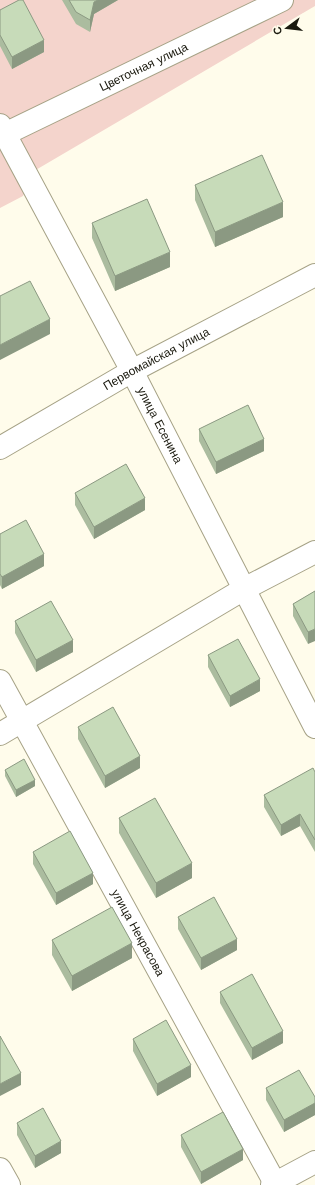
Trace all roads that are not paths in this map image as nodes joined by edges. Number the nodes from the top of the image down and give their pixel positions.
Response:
1 (282, 0) edge
2 (3, 130) edge
3 (315, 275) edge
4 (132, 371) junction
5 (0, 448) edge
6 (315, 552) edge
7 (244, 589) junction
8 (0, 681) edge
9 (23, 721) junction
10 (315, 727) edge
11 (0, 734) edge
12 (315, 1162) edge
13 (0, 1169) edge
14 (274, 1184) edge
15 (9, 1185) edge

1 - 2 street, Цветочная улица
2 - 4 street, улица Есенина
3 - 4 street, Первомайская улица
4 - 5 street, Первомайская улица
4 - 7 street, улица Есенина
6 - 7 street
7 - 9 street
7 - 10 street, улица Есенина
8 - 9 street, улица Некрасова
9 - 11 street
9 - 14 street, улица Некрасова
12 - 14 street
13 - 15 street

